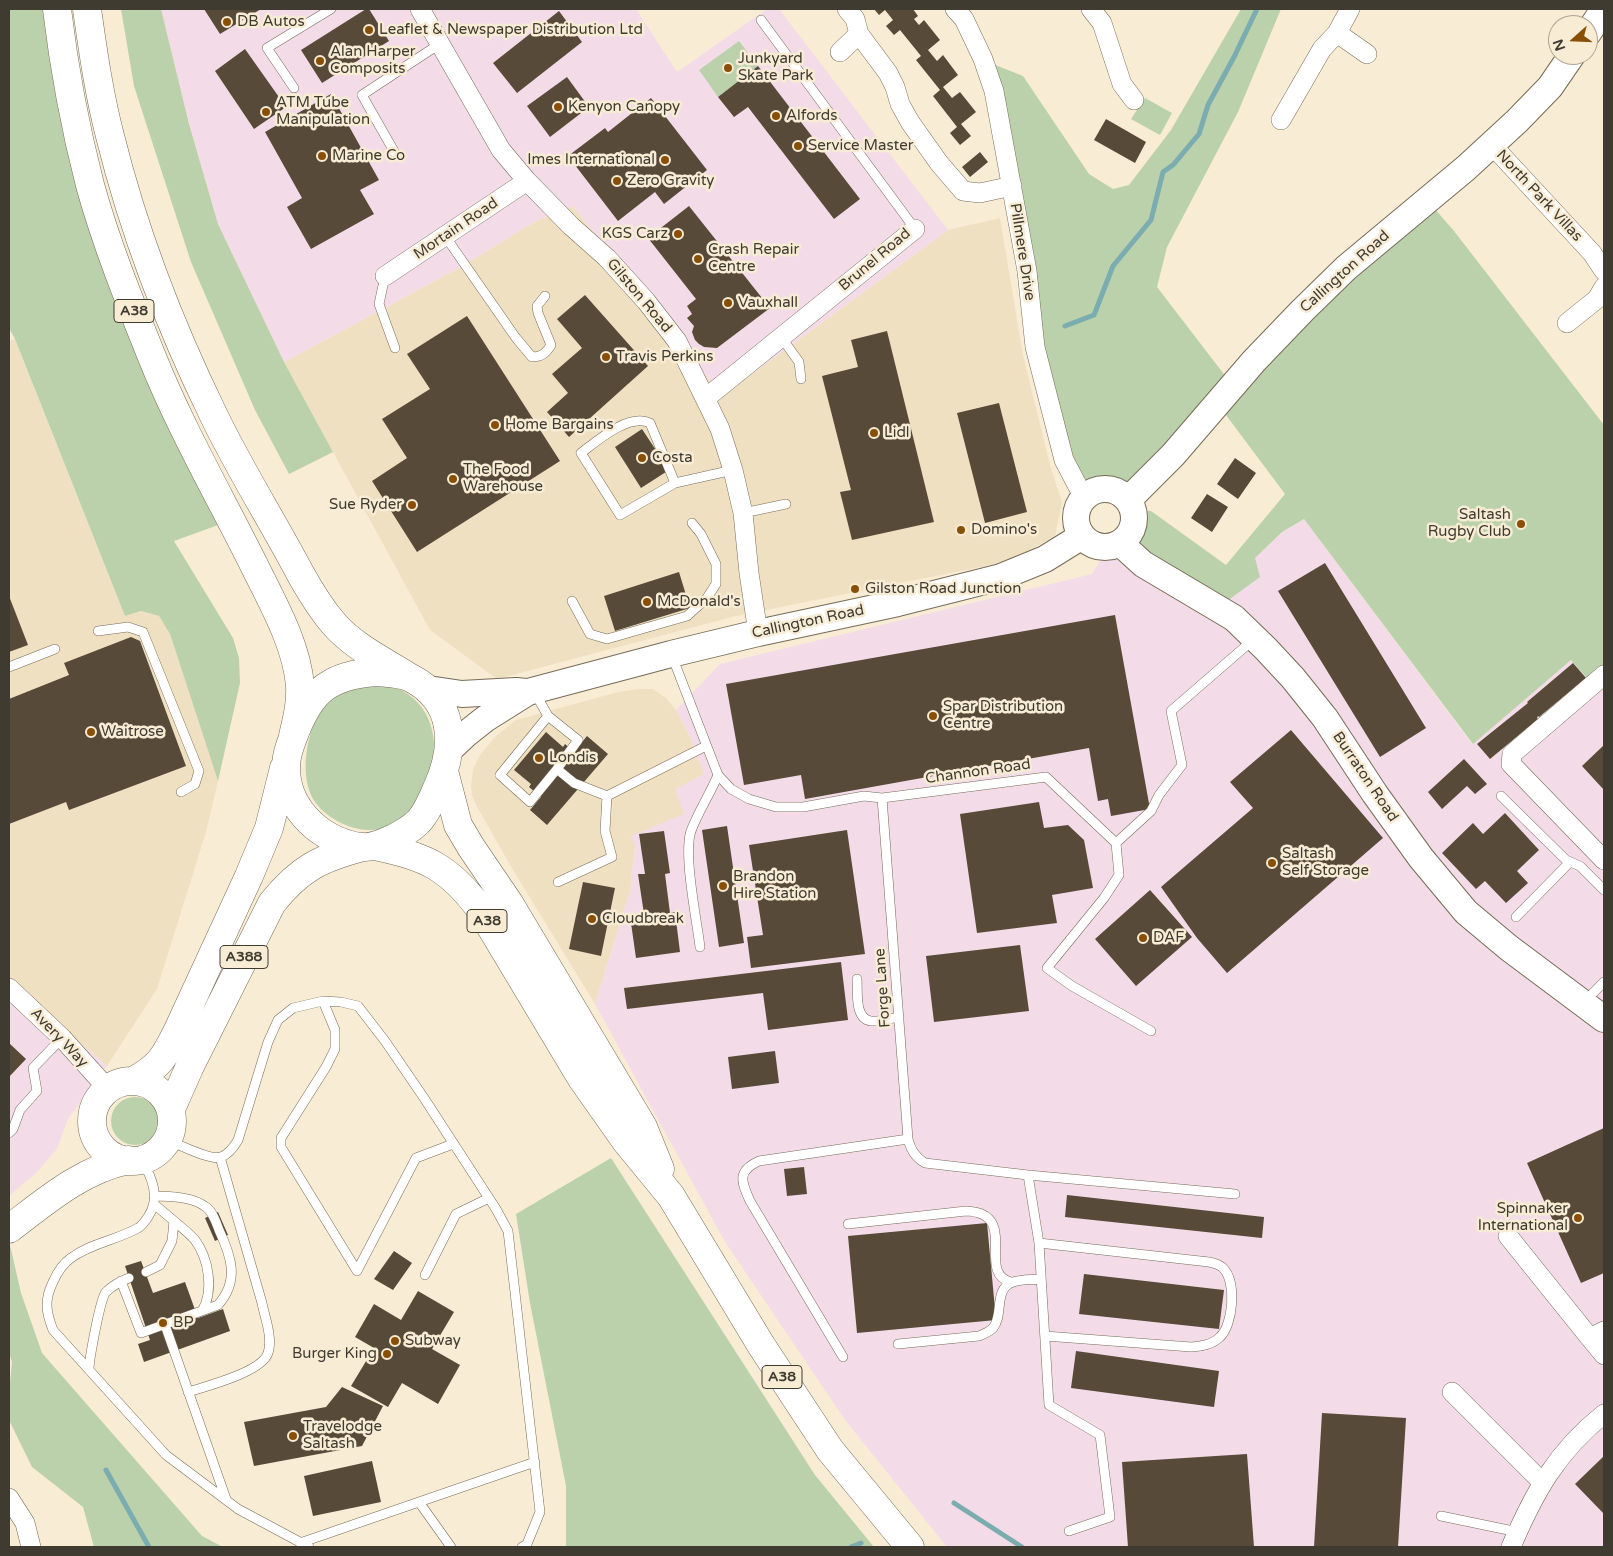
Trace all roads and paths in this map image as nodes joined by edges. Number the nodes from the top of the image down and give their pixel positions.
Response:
1 (57, 9) edge
2 (87, 9) edge
3 (331, 9) edge
4 (420, 9) edge
5 (847, 9) edge
6 (954, 9) edge
7 (1091, 9) edge
8 (1350, 9) edge
9 (761, 20) dead end
10 (1337, 33) junction
11 (860, 34) junction
12 (441, 43) junction
13 (840, 52) dead end
14 (1366, 54) dead end
15 (1565, 65) edge
16 (294, 88) dead end
17 (1134, 100) dead end
18 (1281, 120) dead end
19 (1491, 144) junction
20 (395, 153) dead end
21 (527, 181) junction
22 (1012, 186) junction
23 (915, 229) joint
24 (445, 236) junction
25 (1604, 271) edge
26 (385, 276) joint
27 (1604, 286) edge
28 (545, 296) dead end
29 (1567, 323) dead end
30 (781, 337) junction
31 (395, 348) dead end
32 (801, 379) dead end
33 (706, 398) junction
34 (733, 470) junction
35 (675, 483) junction
36 (1084, 498) junction
37 (1128, 500) junction
38 (786, 504) dead end
39 (743, 513) junction
40 (692, 523) dead end
41 (1082, 536) junction
42 (1120, 543) junction
43 (572, 600) dead end
44 (98, 631) dead end
45 (758, 633) junction
46 (1255, 638) junction
47 (55, 649) dead end
48 (671, 654) junction
49 (9, 667) edge
50 (1604, 675) edge
51 (419, 683) junction
52 (531, 691) junction
53 (548, 716) junction
54 (290, 746) junction
55 (706, 746) junction
56 (446, 761) junction
57 (557, 769) junction
58 (718, 775) junction
59 (181, 792) dead end
60 (607, 796) junction
61 (1501, 796) dead end
62 (882, 798) junction
63 (1116, 843) junction
64 (369, 846) junction
65 (1604, 860) edge
66 (1570, 862) junction
67 (558, 882) dead end
68 (1604, 890) edge
69 (1516, 917) dead end
70 (700, 947) dead end
71 (857, 979) dead end
72 (1604, 982) edge
73 (9, 988) edge
74 (323, 1001) junction
75 (1584, 1002) junction
76 (899, 1017) junction
77 (1604, 1019) edge
78 (1151, 1031) dead end
79 (62, 1038) junction
80 (133, 1081) junction
81 (108, 1089) junction
82 (171, 1109) junction
83 (9, 1133) edge
84 (97, 1138) junction
85 (908, 1139) junction
86 (167, 1140) junction
87 (454, 1144) junction
88 (220, 1157) junction
89 (135, 1160) junction
90 (1028, 1175) junction
91 (56, 1192) junction
92 (1234, 1194) dead end
93 (671, 1196) junction
94 (489, 1198) junction
95 (154, 1200) junction
96 (174, 1221) junction
97 (848, 1224) dead end
98 (9, 1229) edge
99 (1508, 1236) dead end
100 (1039, 1243) junction
101 (146, 1272) dead end
102 (425, 1274) dead end
103 (1042, 1280) junction
104 (1011, 1282) junction
105 (202, 1312) junction
106 (165, 1325) junction
107 (1597, 1334) edge
108 (1045, 1336) junction
109 (898, 1344) dead end
110 (1604, 1355) edge
111 (843, 1357) dead end
112 (88, 1368) junction
113 (188, 1392) junction
114 (1452, 1392) dead end
115 (1604, 1414) edge
116 (535, 1462) junction
117 (1542, 1482) junction
118 (226, 1500) junction
119 (419, 1502) junction
120 (12, 1508) edge
121 (1440, 1516) dead end
122 (1069, 1532) dead end
123 (1515, 1539) edge
124 (300, 1544) junction
125 (32, 1547) edge
126 (309, 1547) edge
127 (451, 1547) edge
128 (522, 1547) edge
129 (910, 1547) edge

1 - 54 highway, A38
2 - 51 highway, A38
3 - 16 lane
4 - 12 street, Gilston Road
5 - 11 street
6 - 22 street, Pillmere Drive
7 - 17 street
8 - 10 street
9 - 23 lane, Brunel Road
10 - 14 street
10 - 18 street
11 - 13 street
11 - 22 street
12 - 20 lane
12 - 21 street, Gilston Road
15 - 19 main road, Callington Road
19 - 25 street, North Park Villas
19 - 37 main road, Callington Road
21 - 24 street, Mortain Road
21 - 33 street, Gilston Road
22 - 36 street, Pillmere Drive
23 - 30 street, Brunel Road
24 - 26 street, Mortain Road
24 - 28 lane
26 - 31 lane
27 - 29 street
30 - 32 lane
30 - 33 street, Brunel Road
33 - 34 street, Gilston Road
34 - 35 lane
34 - 39 street, Gilston Road
35 - 35 lane
36 - 37 main road
36 - 41 main road
37 - 42 main road
38 - 39 lane
39 - 45 street, Gilston Road
40 - 43 lane
41 - 42 main road
41 - 45 main road, Callington Road
42 - 46 main road, Burraton Road
44 - 59 lane
45 - 48 main road, Callington Road
46 - 63 lane
46 - 75 main road, Burraton Road
47 - 49 lane
48 - 52 main road, Callington Road
48 - 55 lane, Channon Road
50 - 65 street
51 - 52 main road, Callington Road
51 - 54 highway
51 - 56 highway
52 - 53 lane
52 - 56 main road, Callington Road
53 - 57 lane
53 - 57 lane
54 - 64 highway
54 - 80 highway, A388
55 - 58 lane, Channon Road
55 - 60 lane
56 - 64 highway
56 - 93 highway, A38
57 - 60 lane
58 - 62 lane, Channon Road
58 - 70 lane
60 - 67 lane
61 - 66 lane
62 - 63 lane, Channon Road
62 - 76 lane, Forge Lane
63 - 78 lane
64 - 82 highway, A388
64 - 93 highway, A38
66 - 68 lane
66 - 69 lane
71 - 76 lane
72 - 75 lane
73 - 79 street, Avery Way
74 - 87 lane
74 - 87 lane
74 - 88 lane
75 - 77 main road, Burraton Road
76 - 85 lane, Forge Lane
79 - 81 street, Avery Way
79 - 83 lane
80 - 81 highway
80 - 82 highway
81 - 84 highway
82 - 86 highway
84 - 89 highway
84 - 91 highway
85 - 90 lane, Forge Lane
85 - 111 lane
86 - 88 lane
86 - 89 highway
87 - 94 lane
88 - 113 lane
89 - 91 highway
89 - 95 lane
90 - 92 lane
90 - 100 lane
91 - 98 highway
93 - 129 highway, A38
94 - 102 lane
94 - 116 lane
95 - 96 lane
95 - 105 lane
95 - 112 lane
96 - 101 lane
96 - 105 lane
97 - 104 lane
99 - 107 street
100 - 103 lane
100 - 108 lane
103 - 104 lane
103 - 108 lane
104 - 109 lane
105 - 106 lane
106 - 112 lane
106 - 113 lane
107 - 110 street
108 - 122 lane
112 - 118 lane
113 - 118 lane
114 - 117 street
115 - 117 street
116 - 119 lane
116 - 128 lane
117 - 123 street
118 - 124 lane
119 - 124 lane
119 - 127 lane
120 - 125 street
121 - 123 lane
124 - 126 lane

